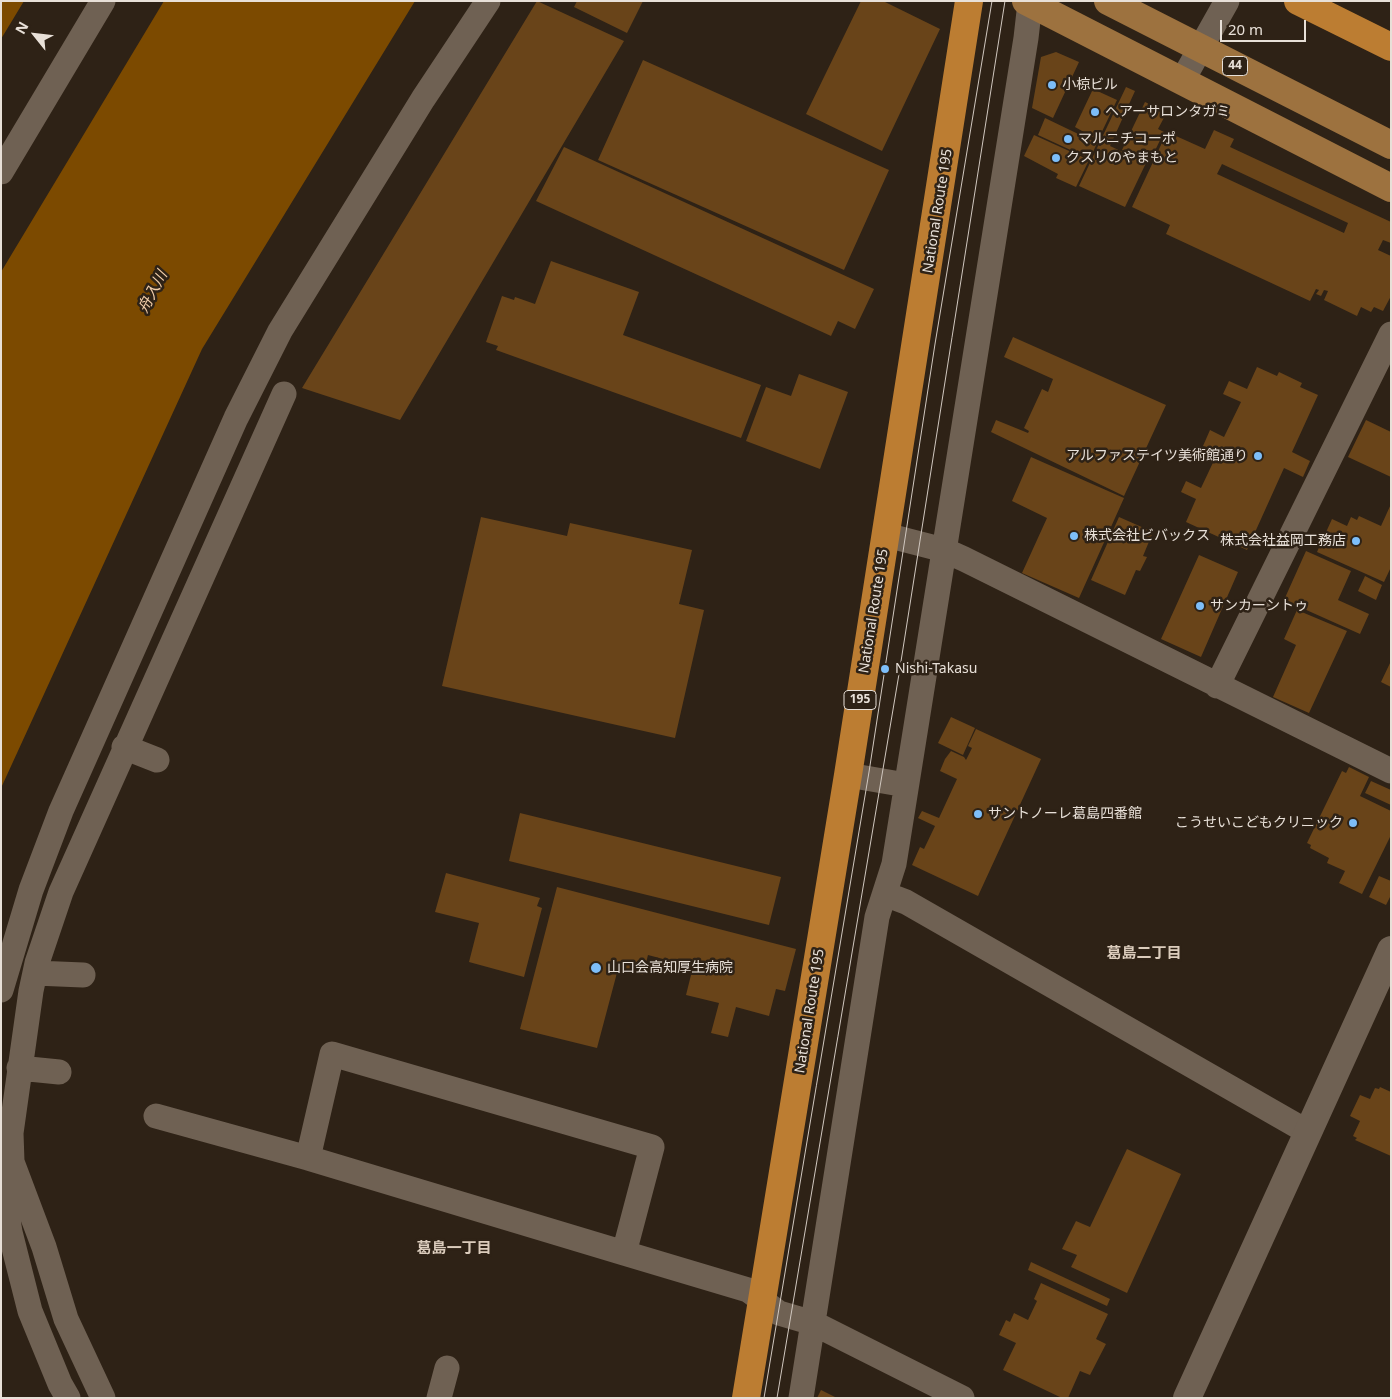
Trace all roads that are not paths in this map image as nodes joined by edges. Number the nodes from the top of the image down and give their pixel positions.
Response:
1 (103, 1) edge
2 (488, 1) edge
3 (970, 1) edge
4 (1108, 1) edge
5 (1227, 1) edge
6 (1298, 1) edge
7 (1028, 2) edge
8 (1391, 47) edge
9 (1182, 81) junction
10 (1391, 145) edge
11 (1, 172) edge
12 (1391, 188) edge
13 (1391, 334) edge
14 (284, 394) dead end
15 (886, 535) junction
16 (944, 550) junction
17 (1217, 686) junction
18 (124, 747) junction
19 (157, 760) dead end
20 (1391, 771) edge
21 (848, 775) junction
22 (906, 785) junction
23 (885, 894) junction
24 (1391, 950) edge
25 (35, 973) junction
26 (83, 975) dead end
27 (1, 990) edge
28 (19, 1068) junction
29 (59, 1072) dead end
30 (156, 1116) dead end
31 (1306, 1131) junction
32 (308, 1158) junction
33 (5, 1168) edge
34 (624, 1253) junction
35 (763, 1301) junction
36 (813, 1323) junction
37 (447, 1368) dead end
38 (68, 1398) edge
39 (103, 1398) edge
40 (439, 1398) edge
41 (746, 1398) edge
42 (801, 1398) edge
43 (962, 1398) edge
44 (1187, 1398) edge

1 - 11 street
2 - 27 street
3 - 15 highway, National Route 195 / 195
4 - 10 main road, 44
5 - 9 street
6 - 8 highway
7 - 9 main road
7 - 16 street
9 - 12 main road
13 - 17 street
14 - 18 street
15 - 16 street
15 - 21 highway, National Route 195 / 195
16 - 17 street
16 - 22 street
17 - 20 street
18 - 19 street
18 - 25 street
21 - 22 street
21 - 35 highway, National Route 195 / 195
22 - 23 street
23 - 31 street
23 - 36 street
24 - 31 street
25 - 26 street
25 - 28 street
28 - 29 street
28 - 33 street
30 - 32 street
31 - 44 street
32 - 34 street
32 - 34 street
33 - 38 street
33 - 39 street
34 - 35 street
35 - 36 street
35 - 41 highway, National Route 195 / 195
36 - 42 street
36 - 43 street
37 - 40 street

